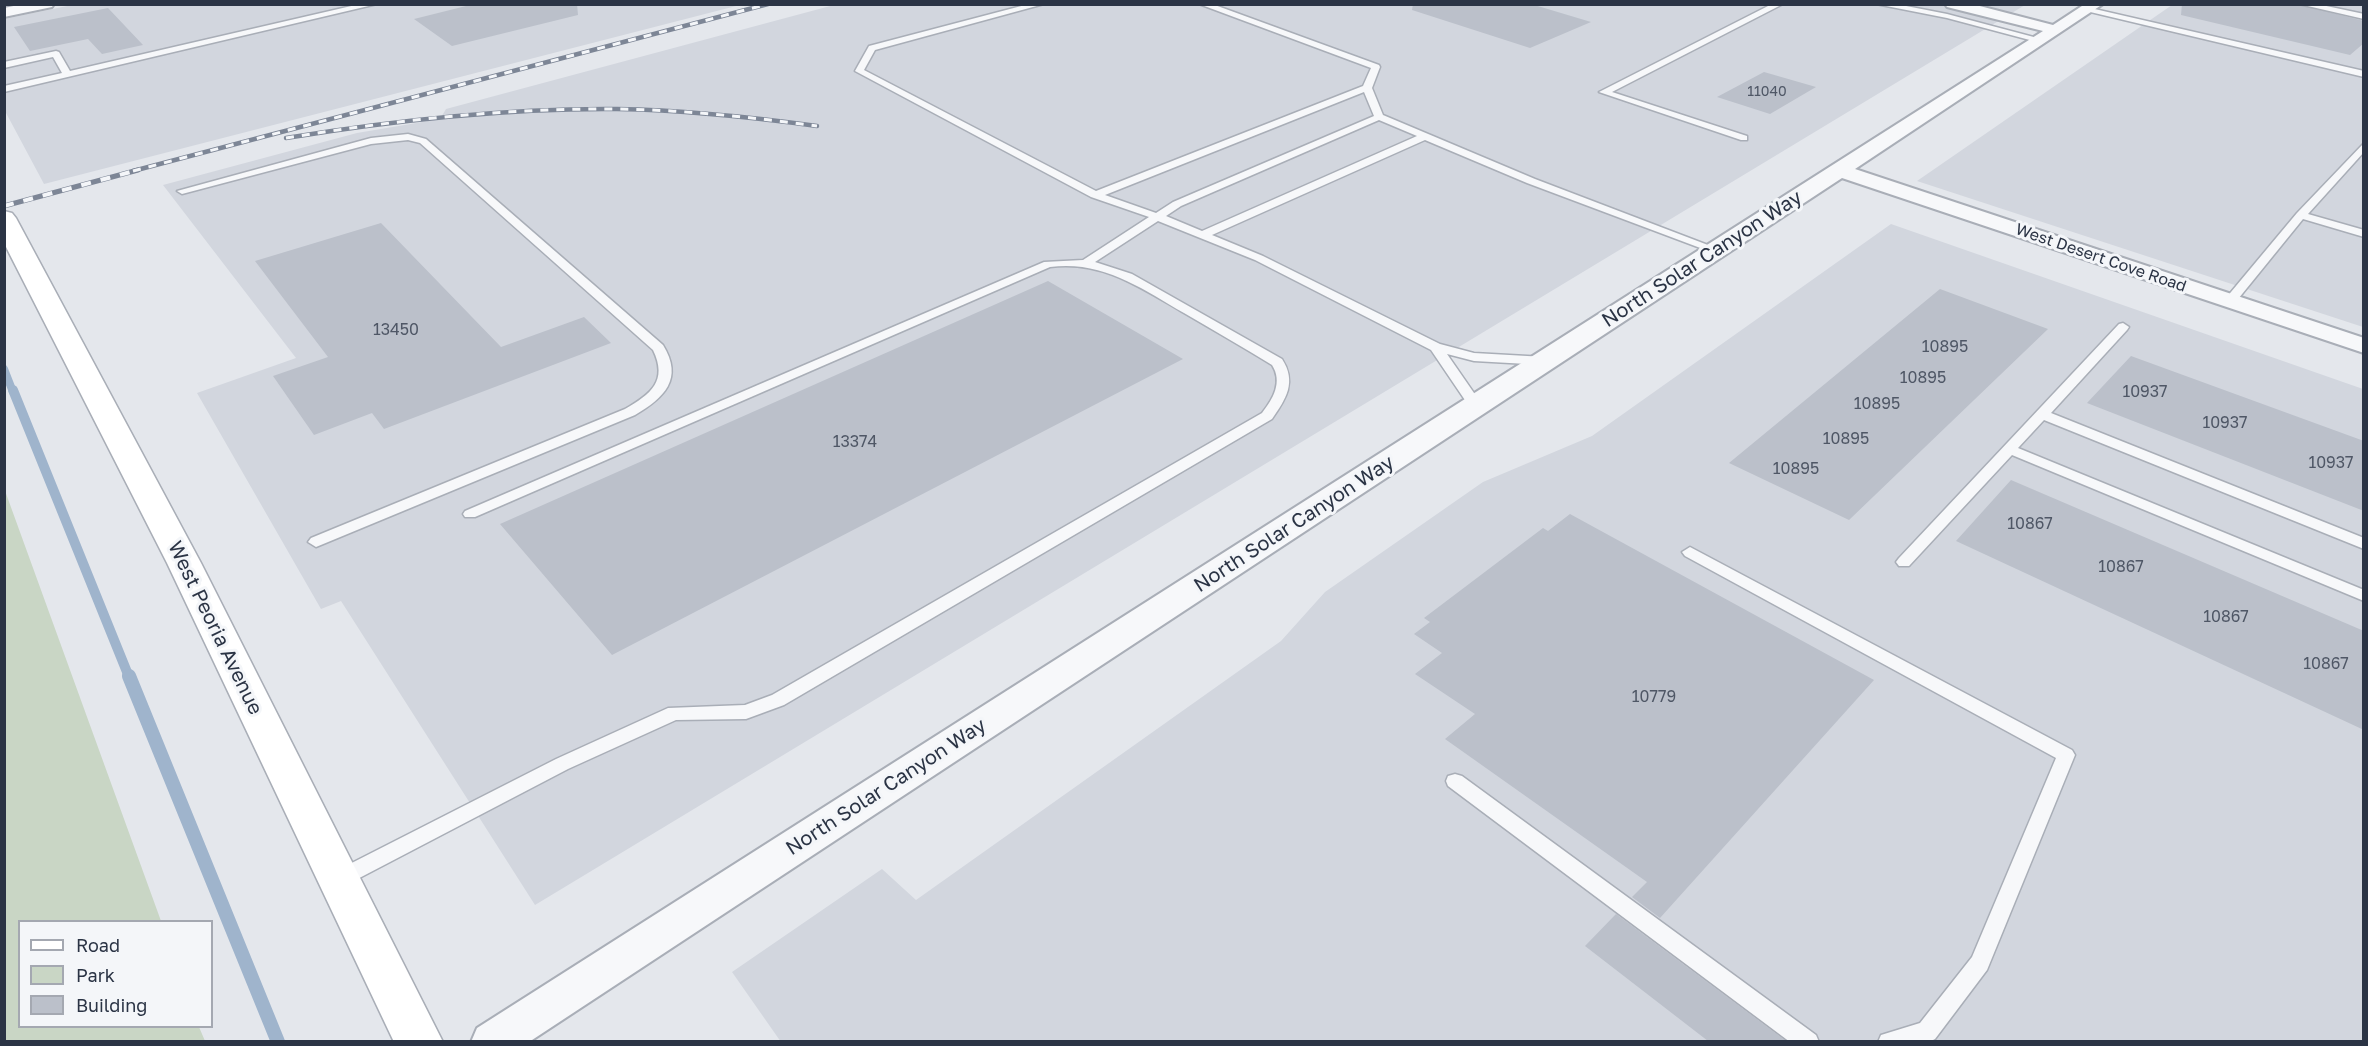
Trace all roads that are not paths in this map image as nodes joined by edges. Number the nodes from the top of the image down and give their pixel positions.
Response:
1 (47, 4) edge
2 (373, 4) edge
3 (1040, 4) edge
4 (1203, 4) edge
5 (1779, 4) edge
6 (1880, 4) edge
7 (1952, 4) edge
8 (2303, 4) edge
9 (2092, 7) edge
10 (4, 13) edge
11 (2364, 18) edge
12 (2048, 35) junction
13 (4, 65) edge
14 (2364, 74) edge
15 (68, 75) junction
16 (1367, 88) junction
17 (4, 89) edge
18 (1379, 117) junction
19 (1426, 136) junction
20 (1744, 138) dead end
21 (2364, 146) edge
22 (1839, 170) junction
23 (182, 191) dead end
24 (1095, 195) junction
25 (2301, 215) junction
26 (1158, 217) junction
27 (4, 218) edge
28 (2364, 234) edge
29 (1203, 235) junction
30 (1715, 250) junction
31 (1086, 263) junction
32 (2230, 301) junction
33 (2123, 327) dead end
34 (2364, 346) edge
35 (1436, 347) junction
36 (1545, 361) junction
37 (1476, 406) junction
38 (2042, 414) junction
39 (2009, 449) junction
40 (470, 514) dead end
41 (316, 542) dead end
42 (2364, 544) edge
43 (1690, 552) dead end
44 (1904, 562) dead end
45 (2364, 596) edge
46 (1455, 781) dead end
47 (339, 879) junction
48 (419, 1041) edge
49 (492, 1041) edge
50 (1808, 1041) edge
51 (1889, 1041) edge

1 - 10 street
2 - 15 lane
3 - 24 lane
4 - 16 lane
5 - 20 lane
6 - 12 lane
7 - 12 street
8 - 11 lane
9 - 12 street, North Solar Canyon Way
9 - 14 lane
12 - 22 street, North Solar Canyon Way
13 - 15 lane
15 - 17 lane
16 - 18 lane
16 - 24 lane
18 - 19 lane
18 - 26 lane
19 - 29 lane
19 - 30 lane
21 - 25 lane
22 - 30 street, North Solar Canyon Way
22 - 32 street, West Desert Cove Road
23 - 41 lane
24 - 26 lane
25 - 28 lane
25 - 32 lane
26 - 29 lane
26 - 31 lane
27 - 47 main road, West Peoria Avenue
29 - 35 lane
30 - 36 street, North Solar Canyon Way
31 - 40 lane
31 - 47 lane
32 - 34 street, West Desert Cove Road
33 - 38 lane
35 - 36 lane
35 - 37 lane
36 - 37 street, North Solar Canyon Way
37 - 49 street, North Solar Canyon Way
38 - 39 lane
38 - 42 lane
39 - 44 lane
39 - 45 lane
43 - 51 lane
46 - 50 lane
47 - 48 main road, West Peoria Avenue

